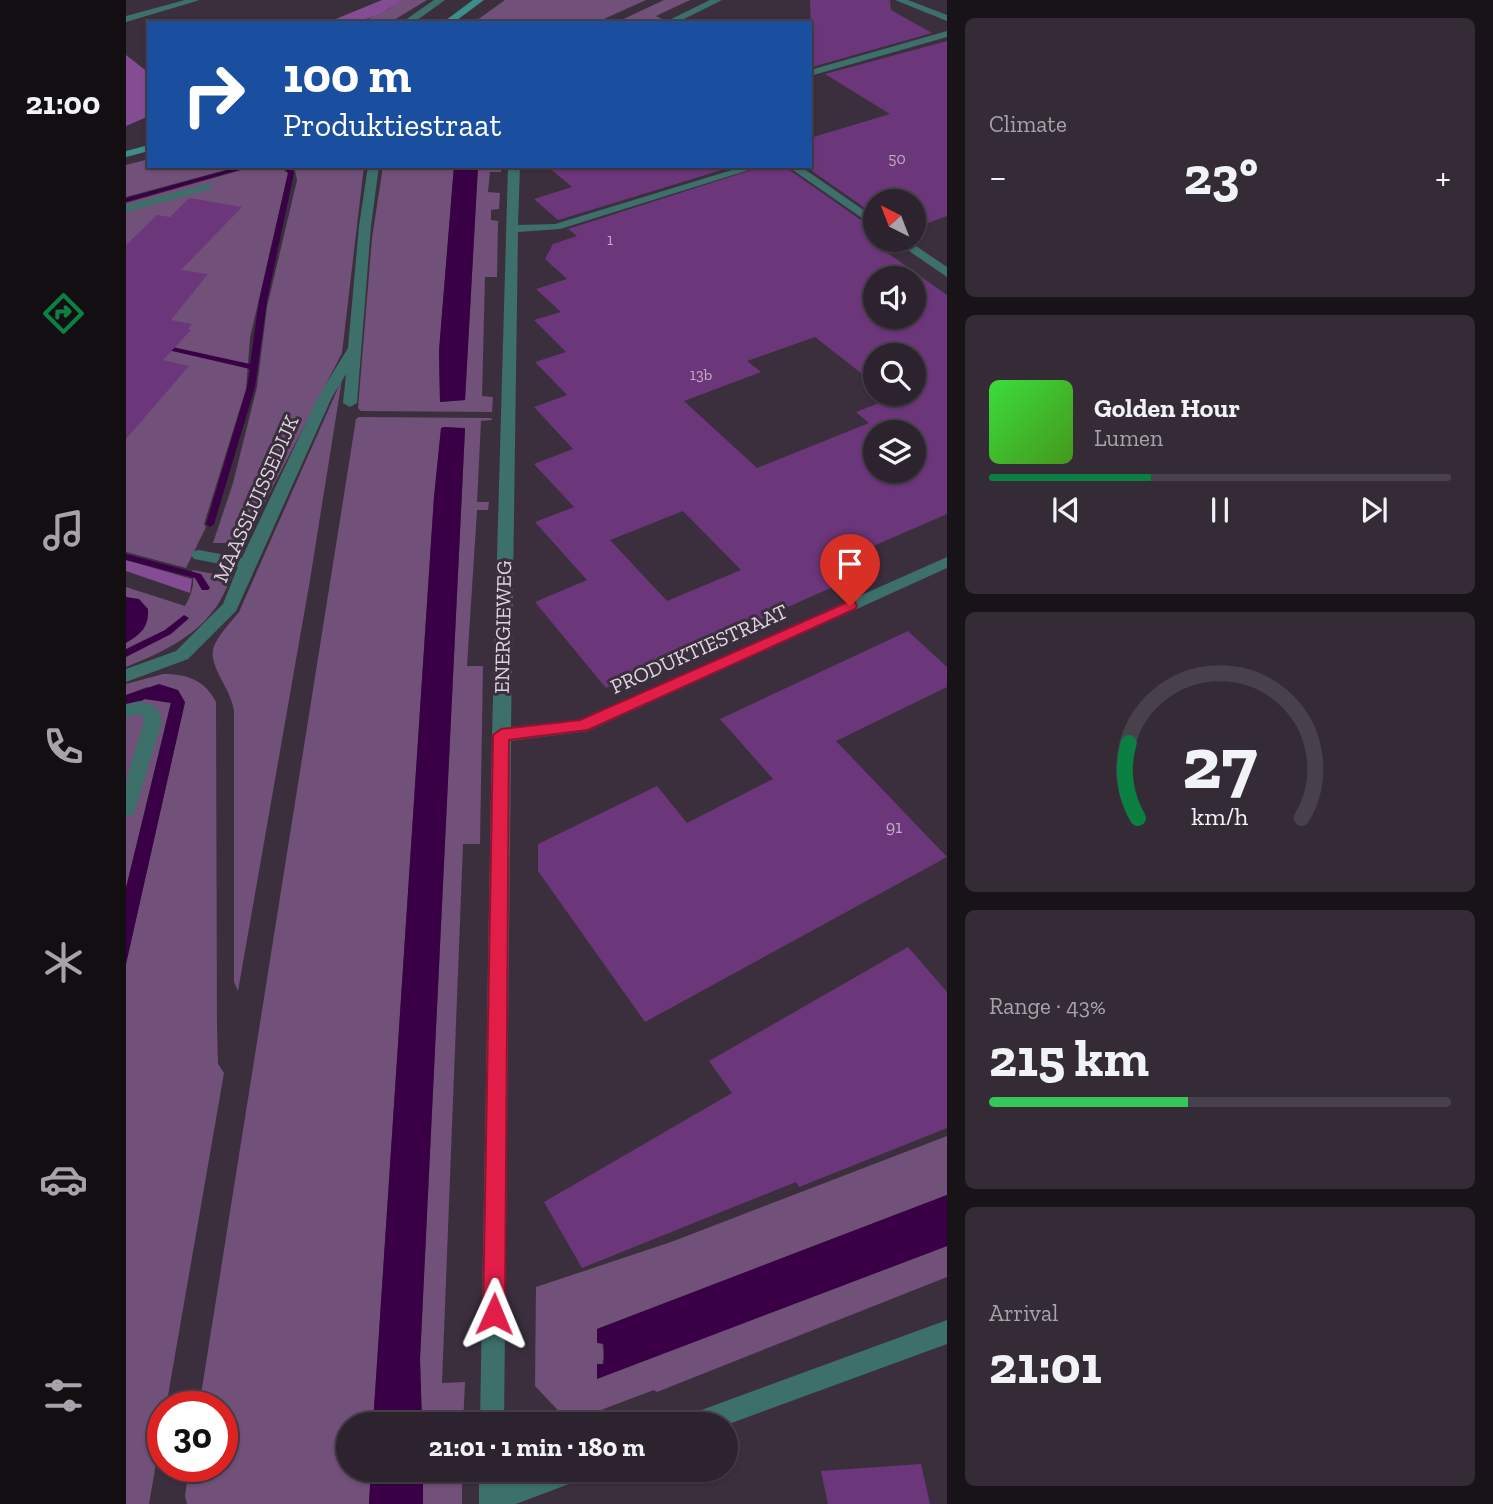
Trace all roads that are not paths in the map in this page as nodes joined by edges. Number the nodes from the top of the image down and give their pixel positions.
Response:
1 (195, 0) edge
2 (440, 0) edge
3 (479, 0) edge
4 (716, 0) edge
5 (900, 0) edge
6 (947, 18) edge
7 (126, 19) edge
8 (409, 21) edge
9 (450, 21) edge
10 (672, 21) edge
11 (947, 34) edge
12 (812, 72) edge
13 (147, 149) edge
14 (126, 154) edge
15 (374, 168) edge
16 (514, 168) edge
17 (751, 168) edge
18 (795, 168) edge
19 (207, 187) dead end
20 (126, 209) edge
21 (863, 215) edge
22 (513, 229) junction
23 (916, 252) edge
24 (947, 273) edge
25 (354, 349) junction
26 (350, 403) dead end
27 (199, 555) dead end
28 (947, 562) edge
29 (247, 564) junction
30 (126, 676) edge
31 (126, 711) edge
32 (501, 735) junction
33 (126, 810) edge
34 (947, 1332) edge
35 (492, 1412) edge
36 (729, 1412) edge
37 (492, 1482) edge
38 (543, 1482) edge
39 (492, 1502) edge

1 - 7 street
2 - 8 street
3 - 9 street
4 - 10 street
5 - 6 street
11 - 12 street
13 - 14 street
15 - 25 street, MAASSLUISSEDIJK
16 - 22 street, ENERGIEWEG
17 - 22 street
18 - 21 street
19 - 20 street
22 - 32 street, ENERGIEWEG
23 - 24 street
25 - 26 street, MAASSLUISSEDIJK
25 - 29 street, MAASSLUISSEDIJK
27 - 29 street
28 - 32 street, PRODUKTIESTRAAT
29 - 30 street, MAASSLUISSEDIJK
31 - 33 street
32 - 35 street, ENERGIEWEG
34 - 36 street
37 - 39 street
38 - 39 street

